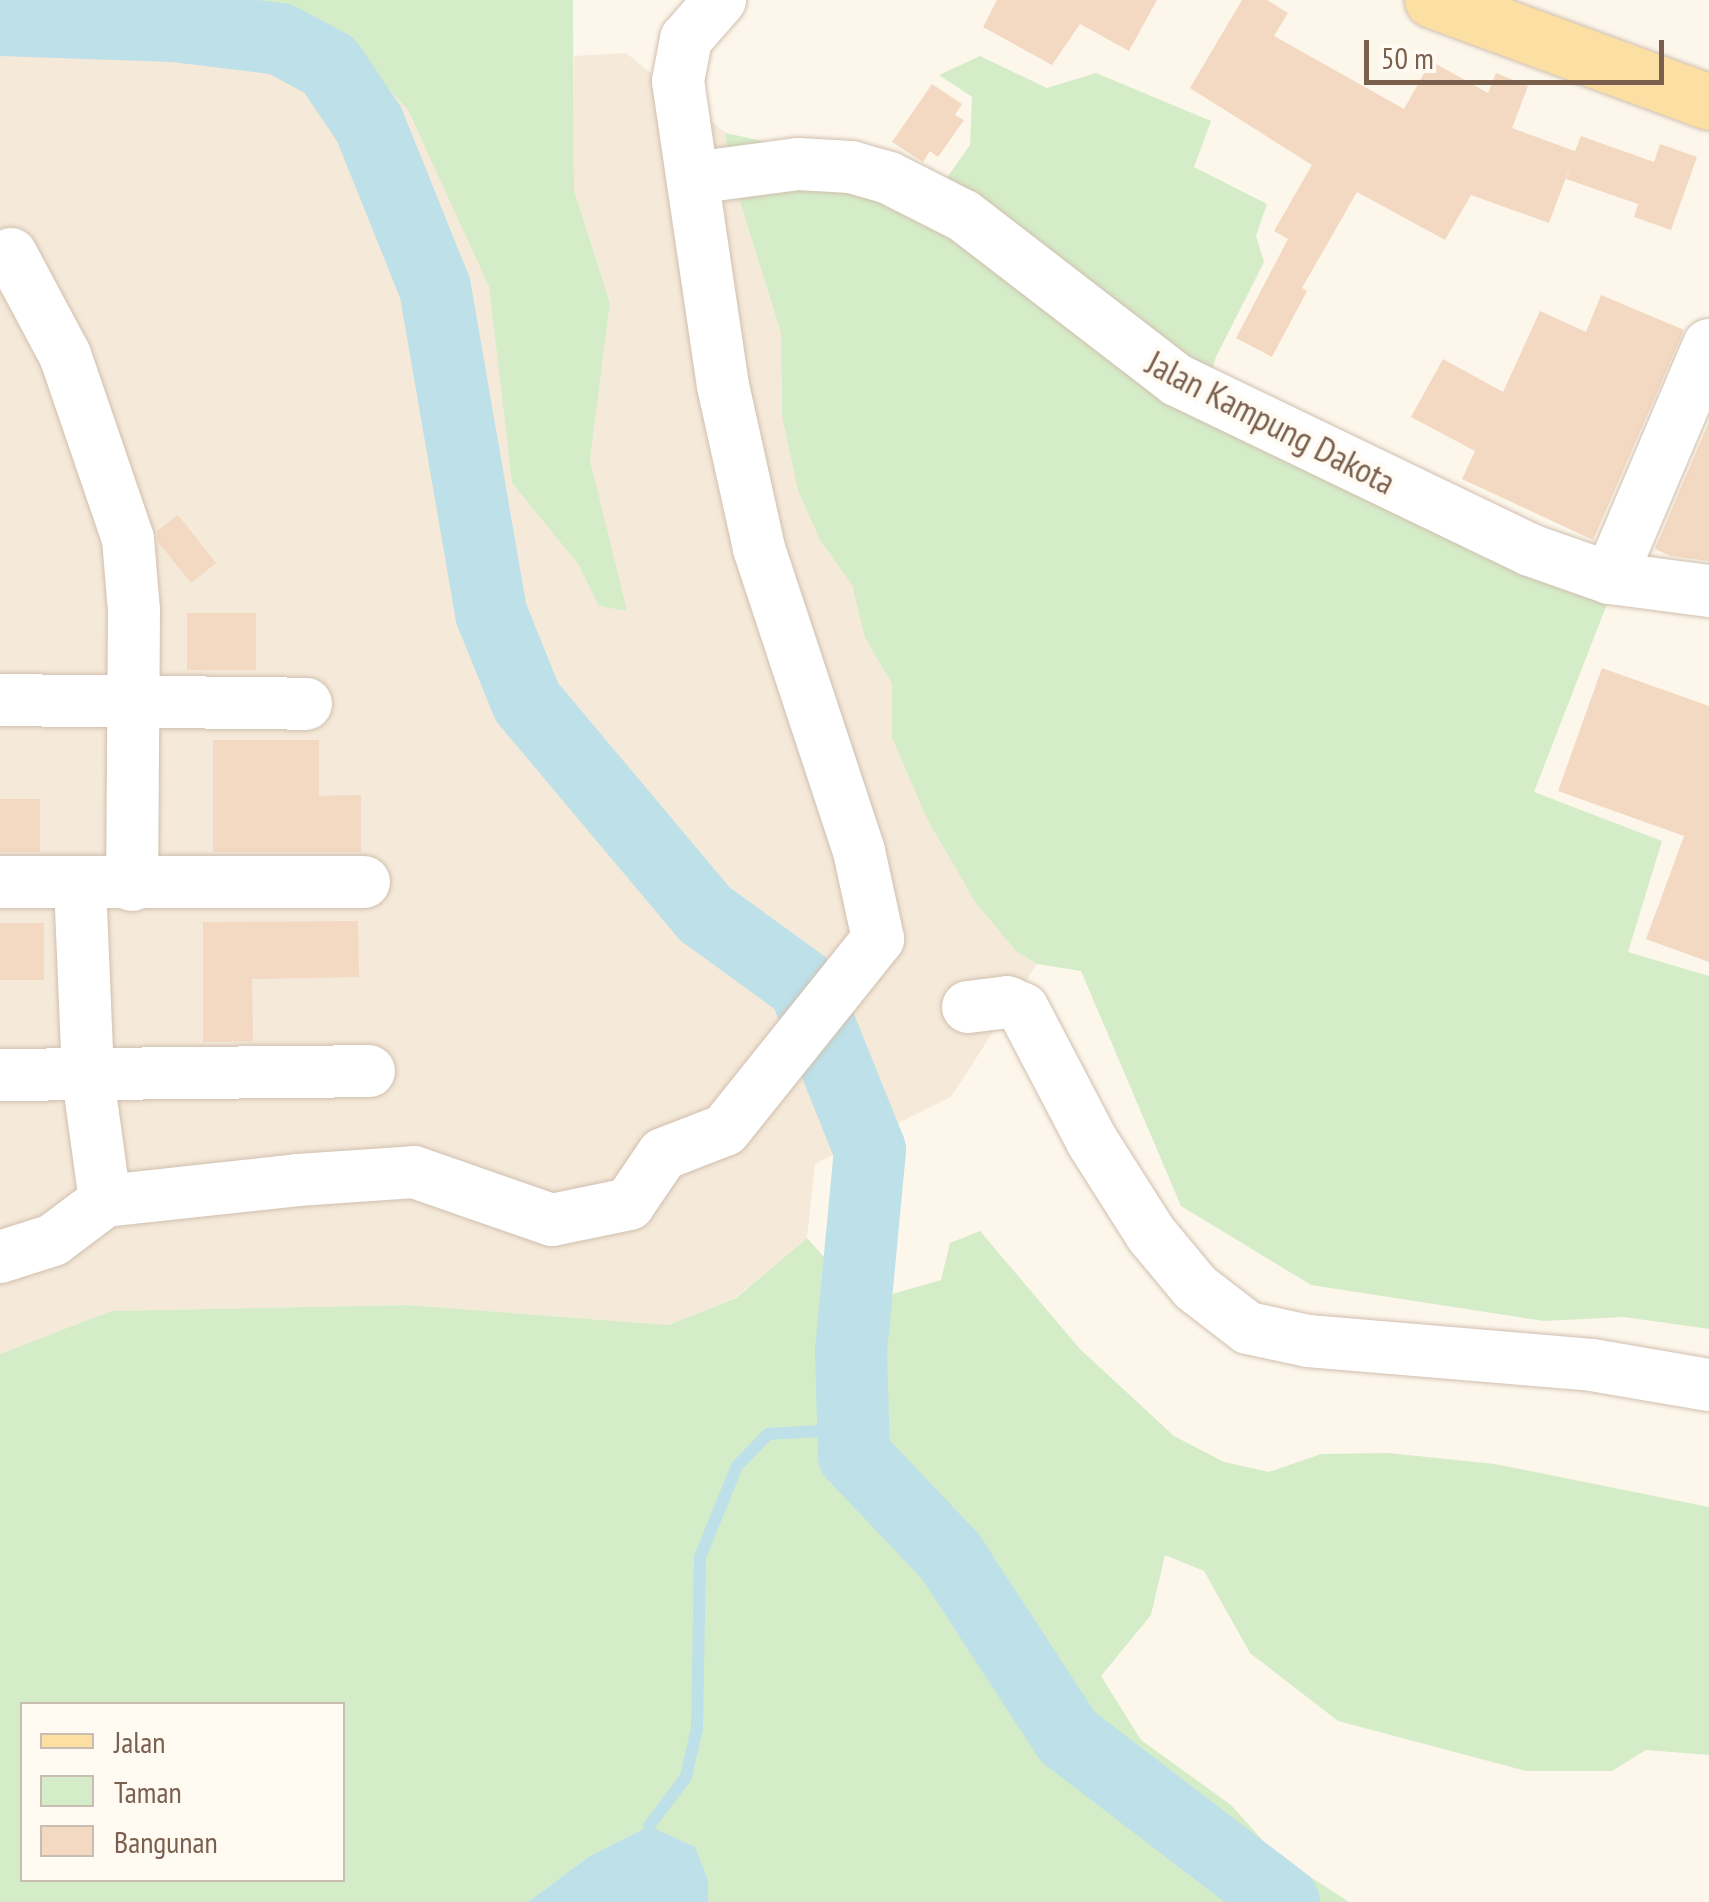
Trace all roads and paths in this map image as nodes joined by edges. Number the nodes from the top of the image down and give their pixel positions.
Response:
1 (720, 0) edge
2 (1432, 0) edge
3 (1709, 102) edge
4 (693, 178) junction
5 (11, 254) dead end
6 (1709, 345) edge
7 (1610, 578) junction
8 (1709, 591) edge
9 (0, 700) edge
10 (134, 702) junction
11 (306, 704) dead end
12 (0, 882) edge
13 (364, 882) dead end
14 (80, 884) junction
15 (132, 885) junction
16 (968, 1006) dead end
17 (369, 1071) dead end
18 (0, 1075) edge
19 (88, 1078) junction
20 (104, 1201) junction
21 (0, 1257) edge
22 (1709, 1386) edge

1 - 4 street
2 - 3 main road
4 - 7 street, Jalan Kampung Dakota
4 - 20 street
5 - 10 street
6 - 7 street
7 - 8 street, Jalan Kampung Dakota
9 - 10 street
10 - 11 street
10 - 15 street
12 - 14 street
13 - 15 street
14 - 15 street
14 - 19 street
16 - 22 street
17 - 19 street
18 - 19 street
19 - 20 street
20 - 21 street

